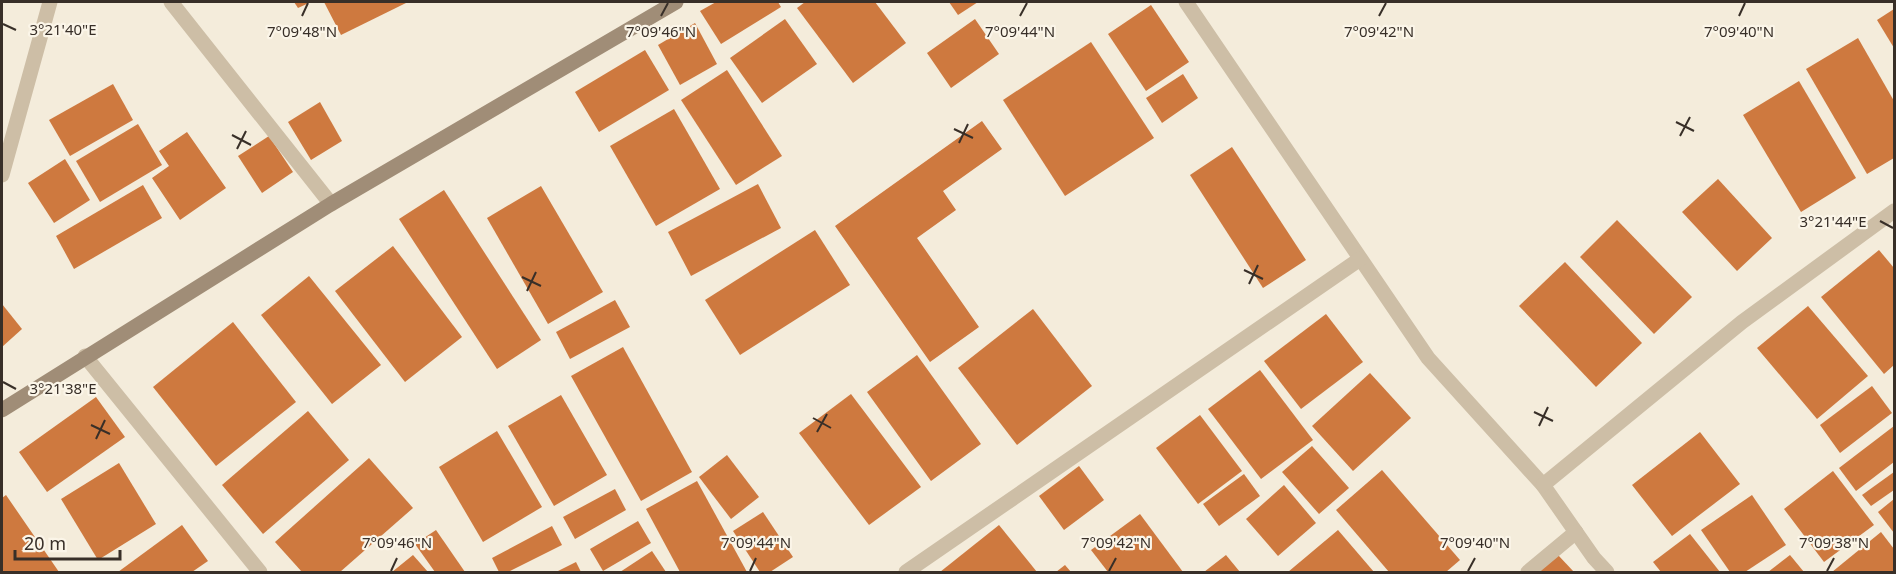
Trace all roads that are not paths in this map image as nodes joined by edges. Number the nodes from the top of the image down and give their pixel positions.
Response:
1 (50, 2) edge
2 (171, 2) edge
3 (676, 2) edge
4 (1186, 2) edge
5 (2, 175) edge
6 (331, 204) junction
7 (1894, 211) edge
8 (1360, 259) junction
9 (85, 356) junction
10 (2, 410) edge
11 (1543, 485) junction
12 (1576, 532) junction
13 (260, 573) edge
14 (906, 573) edge
15 (1528, 573) edge
16 (1607, 573) edge

1 - 5 street
2 - 6 street
3 - 6 street
4 - 8 street
6 - 9 street
7 - 11 street
8 - 11 street
8 - 14 street
9 - 10 street
9 - 13 street
11 - 12 street
12 - 15 street
12 - 16 street

